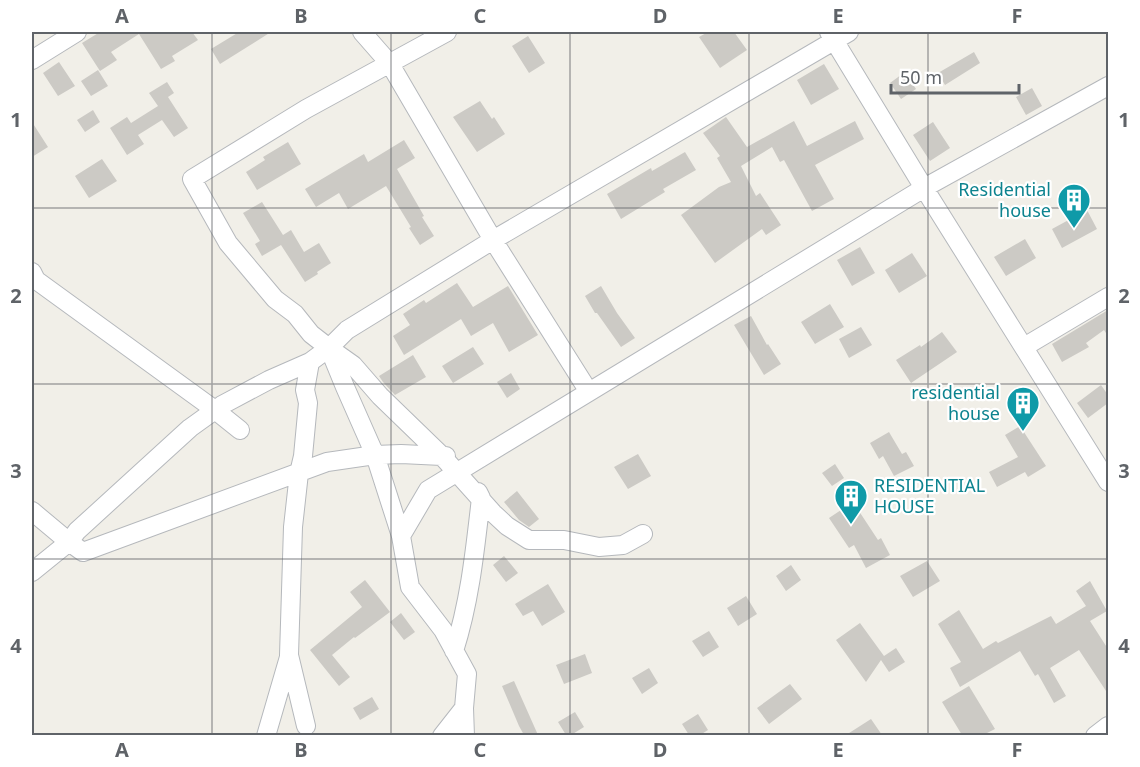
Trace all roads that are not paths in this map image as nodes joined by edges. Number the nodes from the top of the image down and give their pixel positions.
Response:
1 (77, 32) edge
2 (363, 32) edge
3 (447, 32) edge
4 (837, 34) edge
5 (32, 60) edge
6 (390, 64) junction
7 (1108, 86) edge
8 (924, 188) junction
9 (493, 240) junction
10 (32, 272) edge
11 (1108, 297) edge
12 (1024, 347) junction
13 (329, 348) junction
14 (310, 362) junction
15 (589, 392) junction
16 (215, 410) junction
17 (240, 430) dead end
18 (375, 454) junction
19 (484, 455) junction
20 (442, 456) junction
21 (299, 472) junction
22 (457, 472) junction
23 (1108, 482) edge
24 (481, 498) junction
25 (32, 511) edge
26 (643, 534) dead end
27 (401, 536) junction
28 (69, 542) junction
29 (32, 573) edge
30 (454, 651) junction
31 (289, 655) junction
32 (464, 708) junction
33 (306, 726) dead end
34 (1108, 726) edge
35 (266, 735) edge
36 (442, 735) edge
37 (465, 735) edge
38 (1095, 735) edge

1 - 5 street
2 - 6 street
3 - 6 street
4 - 8 street
4 - 9 street
6 - 9 street
6 - 13 street
7 - 8 street
8 - 12 street
8 - 15 street
9 - 13 street
9 - 15 street
10 - 16 street
11 - 12 street
12 - 23 street
13 - 14 street
13 - 18 street
13 - 20 street
14 - 16 street
14 - 21 street
15 - 19 street
16 - 17 street
16 - 28 street
18 - 20 street
18 - 21 street
18 - 27 street
19 - 20 street
19 - 22 street
19 - 24 street
20 - 22 street
21 - 28 street
21 - 31 street
22 - 24 street
22 - 27 street
24 - 26 street
24 - 30 street
25 - 28 street
27 - 30 street
28 - 29 street
30 - 32 street
31 - 33 street
31 - 35 street
32 - 36 street
32 - 37 street
34 - 38 street

